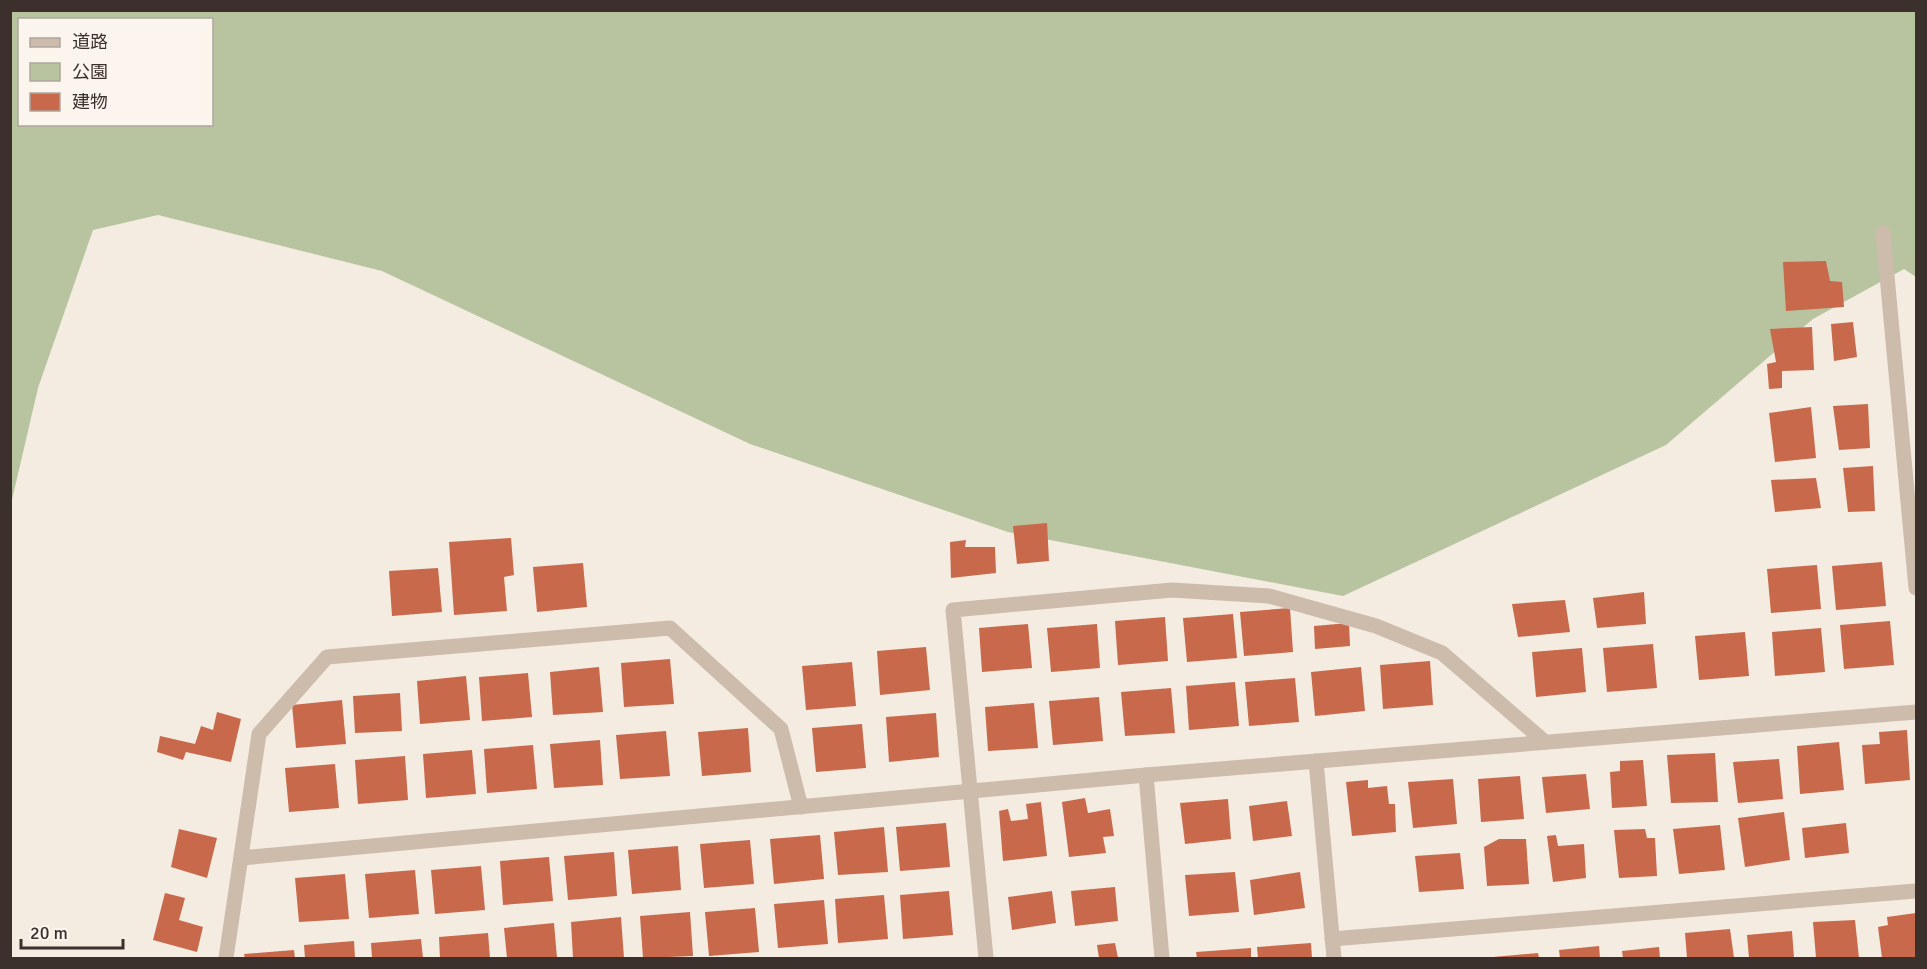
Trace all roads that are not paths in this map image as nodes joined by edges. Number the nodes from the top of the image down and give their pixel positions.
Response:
1 (1883, 233) dead end
2 (1917, 588) edge
3 (1917, 712) edge
4 (1545, 742) junction
5 (1316, 761) junction
6 (1146, 775) junction
7 (971, 791) junction
8 (801, 807) junction
9 (242, 858) junction
10 (1917, 891) edge
11 (1332, 939) junction
12 (226, 958) edge
13 (986, 958) edge
14 (1162, 958) edge
15 (1334, 958) edge

1 - 2 street
3 - 4 street
4 - 5 street
4 - 7 street
5 - 6 street
5 - 11 street
6 - 7 street
6 - 14 street
7 - 8 street
7 - 13 street
8 - 9 street
8 - 9 street
9 - 12 street
10 - 11 street
11 - 15 street

